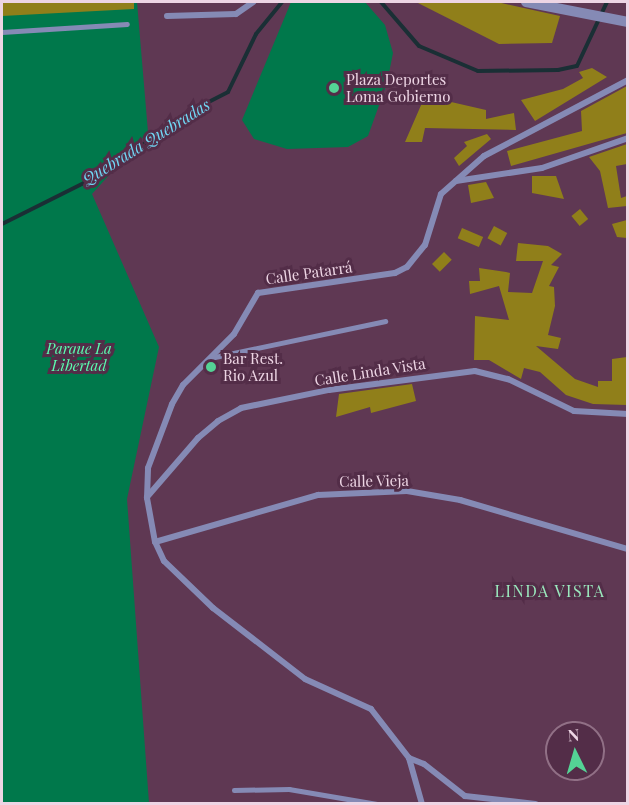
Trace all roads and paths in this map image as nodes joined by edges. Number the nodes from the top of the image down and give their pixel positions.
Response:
1 (253, 2) edge
2 (526, 2) edge
3 (167, 16) dead end
4 (627, 22) edge
5 (127, 24) dead end
6 (2, 32) edge
7 (627, 80) edge
8 (627, 138) edge
9 (456, 181) junction
10 (385, 321) dead end
11 (210, 358) junction
12 (627, 414) edge
13 (147, 498) junction
14 (155, 542) junction
15 (627, 549) edge
16 (409, 758) junction
17 (234, 790) dead end
18 (377, 804) edge
19 (422, 804) edge
20 (536, 804) edge

1 - 3 street
2 - 4 street
5 - 6 lane
7 - 9 street, Calle Patarrá
8 - 9 street
9 - 11 street, Calle Patarrá
10 - 11 lane
11 - 13 street, Calle Patarrá
12 - 13 street, Calle Linda Vista
13 - 14 street, Calle Patarrá
14 - 15 street, Calle Vieja
14 - 16 street, Calle Patarrá
16 - 19 street, Calle Patarrá
16 - 20 street
17 - 18 lane

